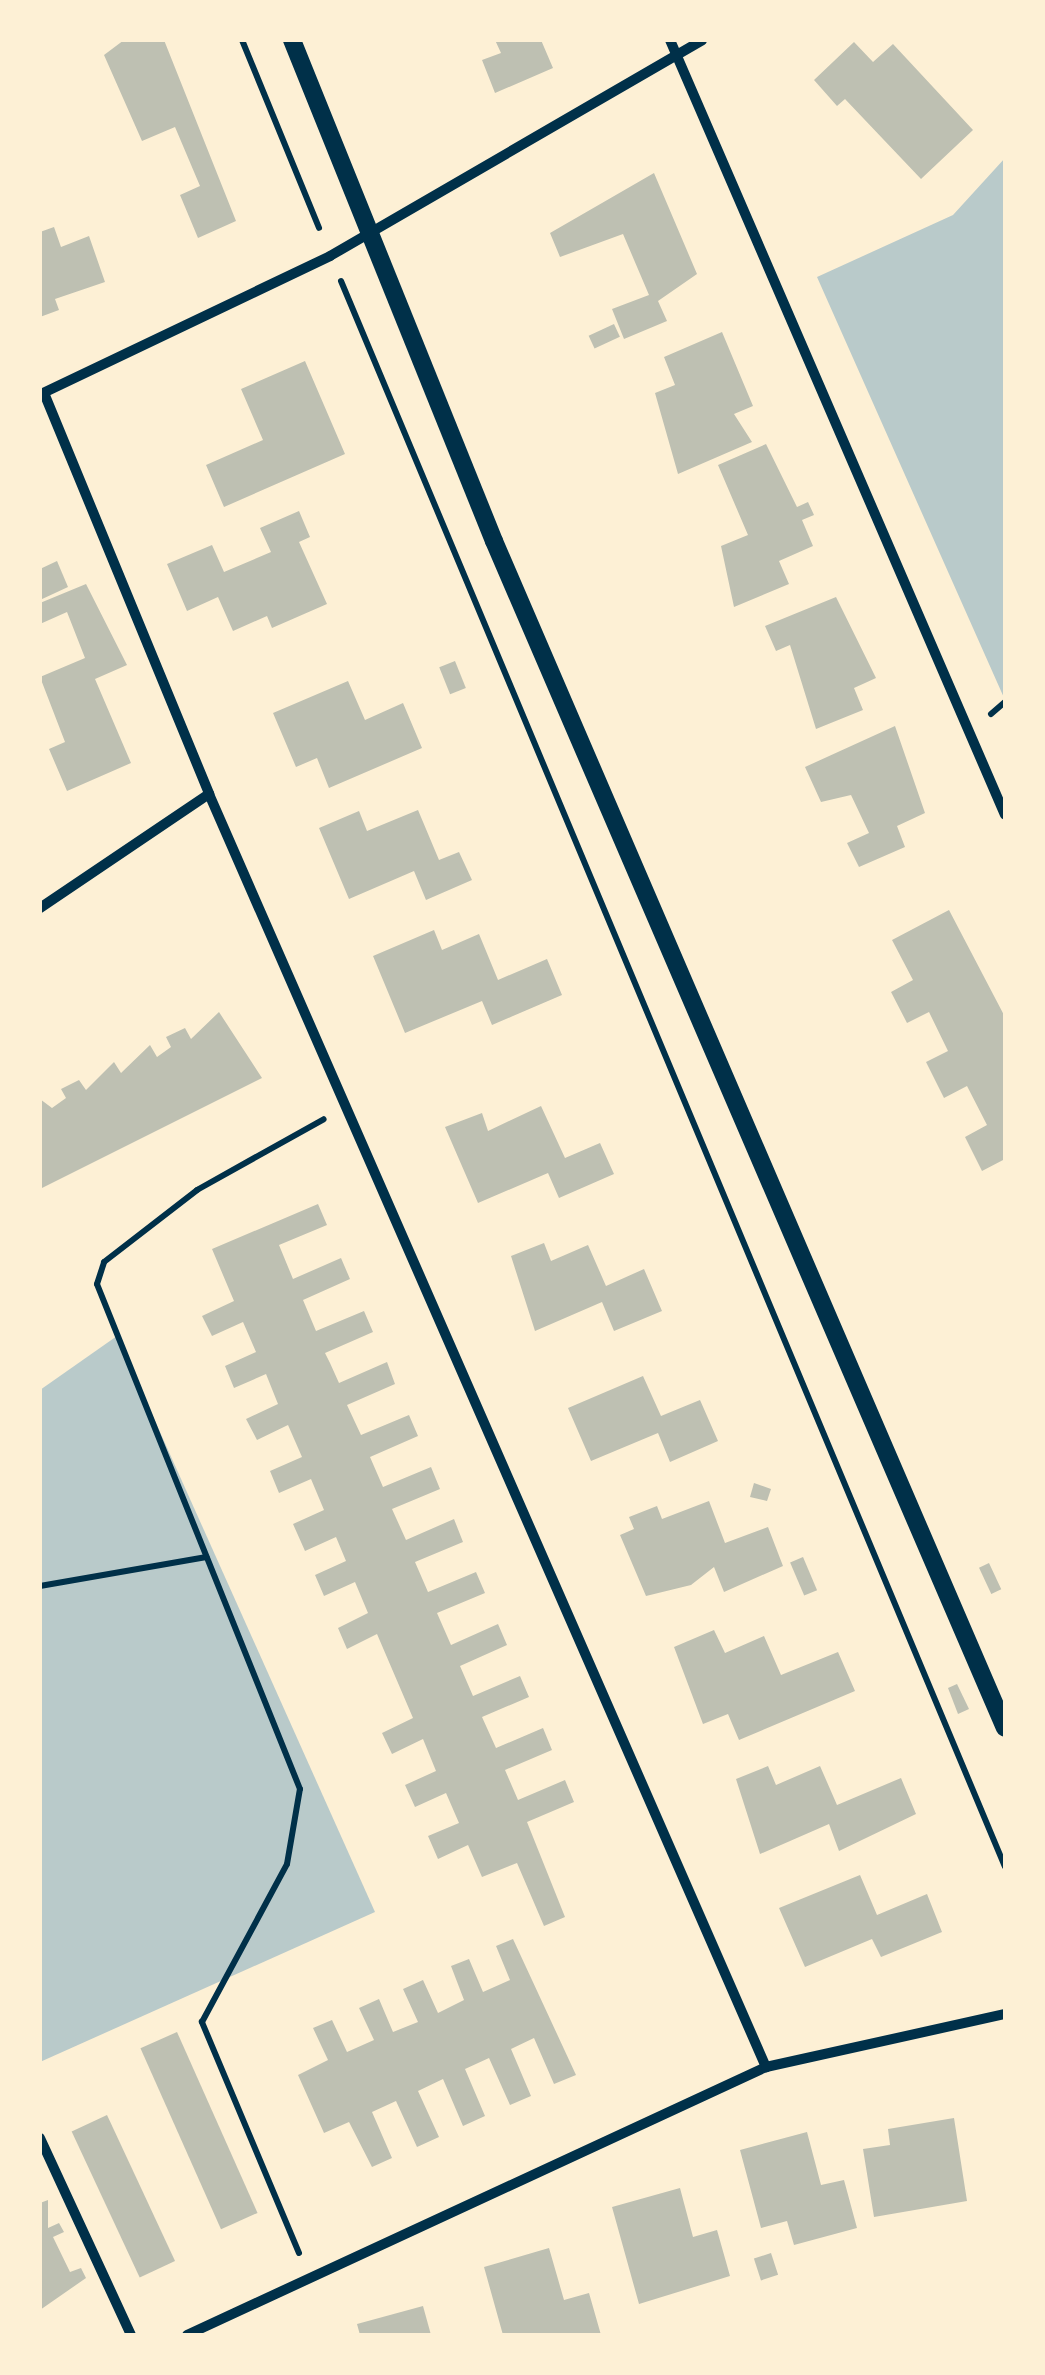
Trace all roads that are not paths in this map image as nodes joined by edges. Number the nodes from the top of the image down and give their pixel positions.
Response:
1 (292, 40) edge
2 (670, 40) edge
3 (702, 40) edge
4 (678, 58) junction
5 (372, 234) junction
6 (42, 393) edge
7 (209, 794) junction
8 (1005, 815) edge
9 (40, 908) edge
10 (1005, 1728) edge
11 (1005, 2014) edge
12 (766, 2066) junction
13 (40, 2138) edge
14 (131, 2335) edge
15 (187, 2335) edge

1 - 5 street
2 - 4 street
3 - 4 street
4 - 5 street
4 - 8 street
5 - 6 street
5 - 10 street
6 - 7 street
7 - 9 street
7 - 12 street
11 - 12 street
12 - 15 street
13 - 14 street

